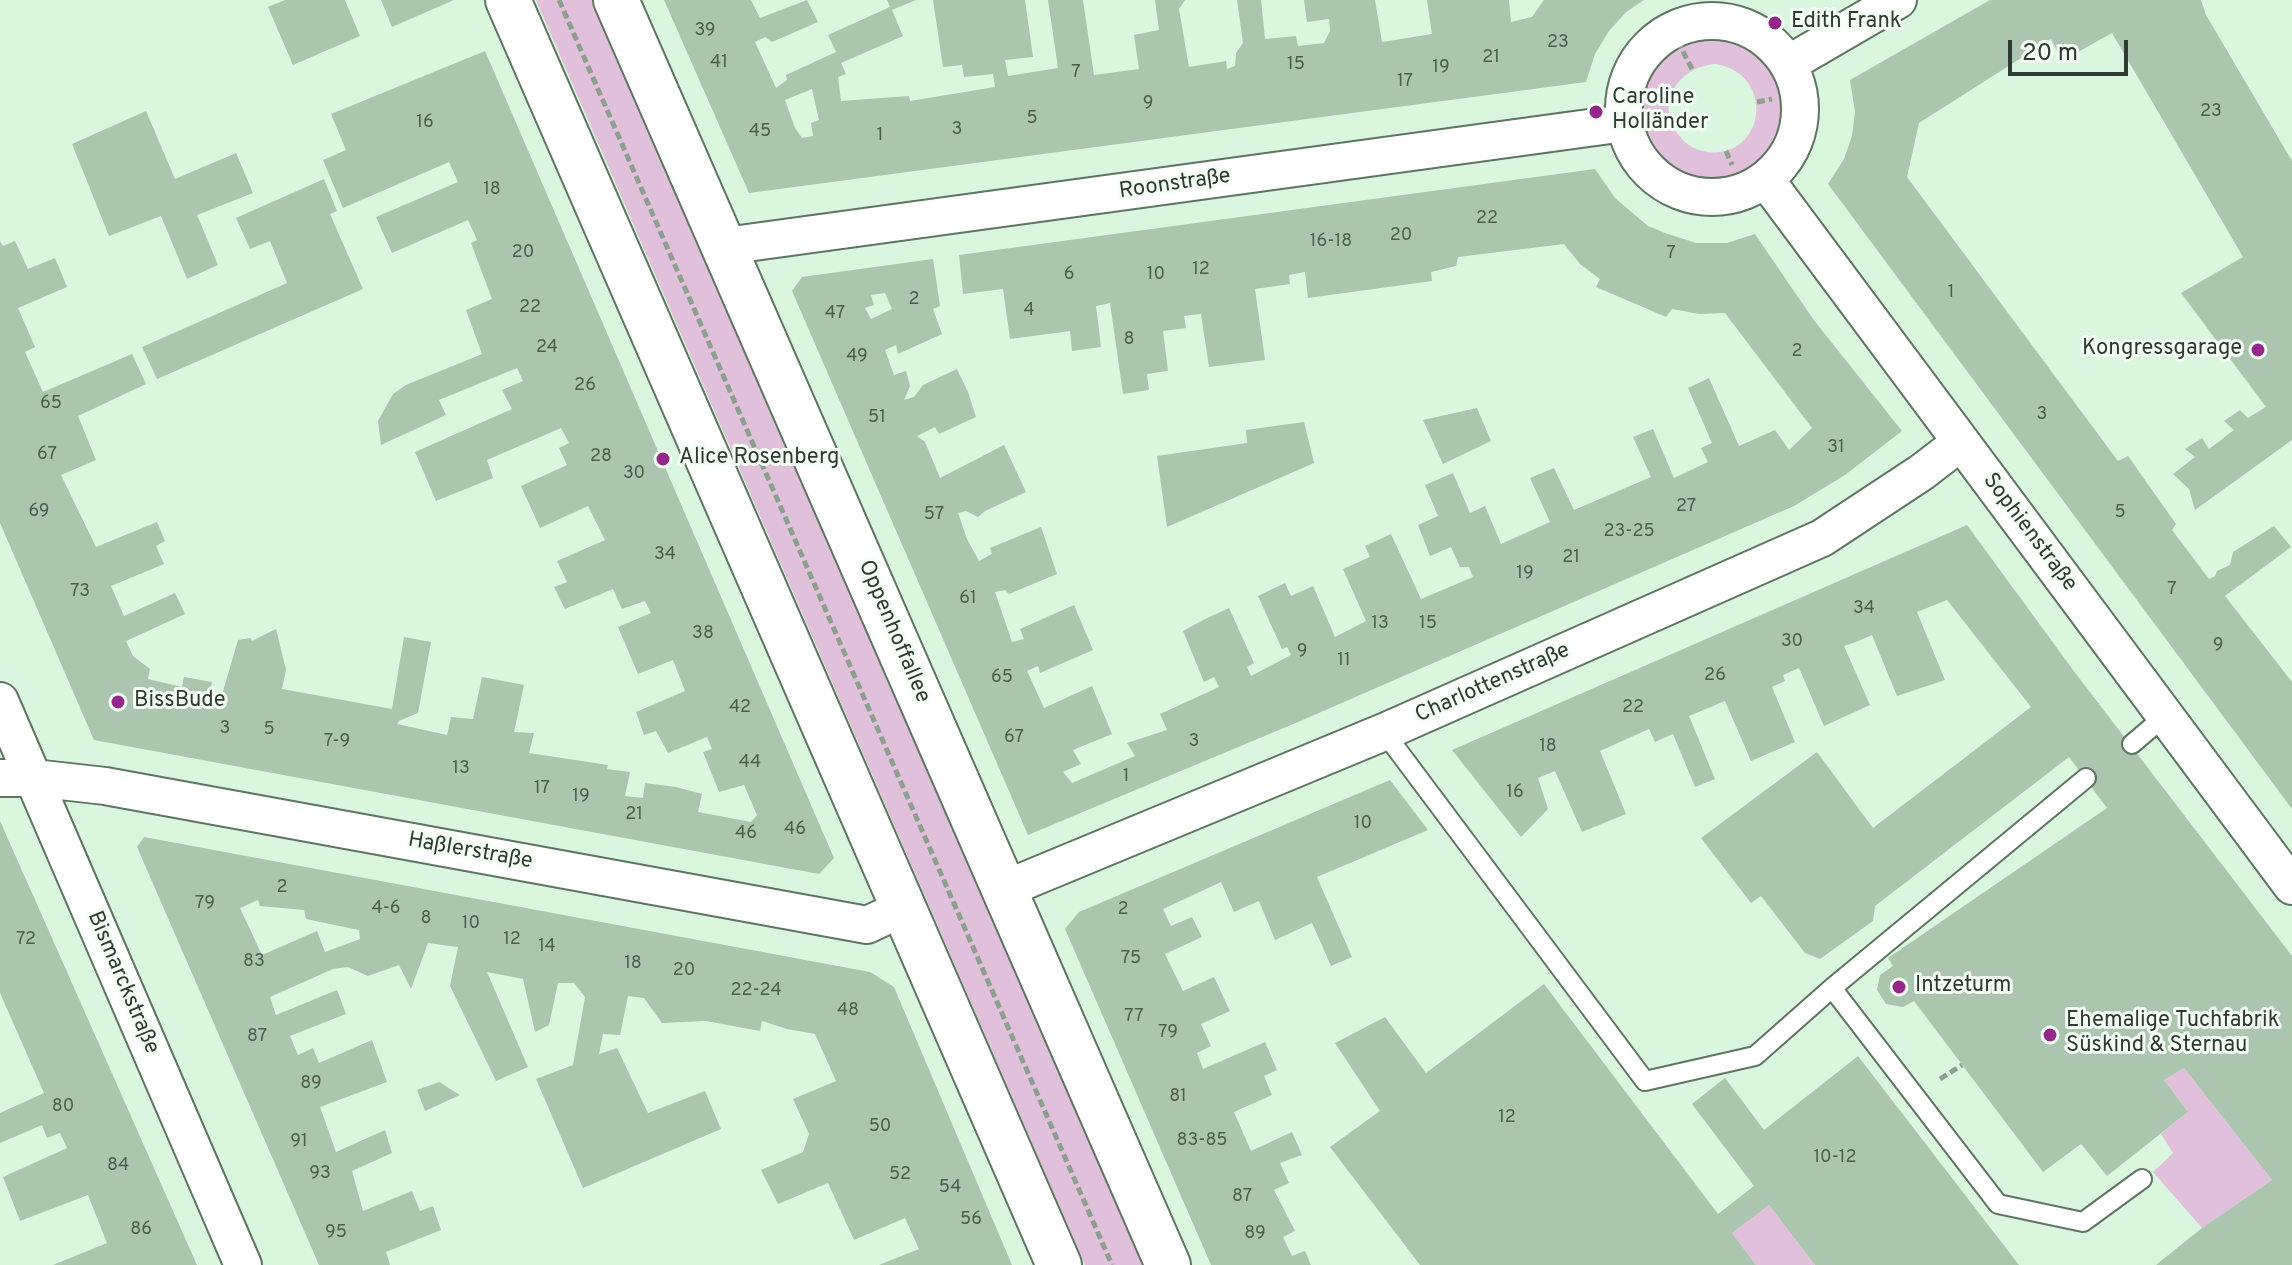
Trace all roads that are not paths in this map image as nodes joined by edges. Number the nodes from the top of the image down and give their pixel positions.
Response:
1 (508, 0) edge
2 (616, 0) edge
3 (1898, 0) edge
4 (1692, 17) edge
5 (1788, 64) junction
6 (1625, 123) junction
7 (1766, 180) junction
8 (725, 246) junction
9 (1961, 442) junction
10 (0, 701) edge
11 (2165, 716) junction
12 (1384, 732) junction
13 (2132, 744) dead end
14 (17, 778) edge
15 (2086, 778) dead end
16 (2292, 886) edge
17 (1005, 889) junction
18 (903, 908) junction
19 (1832, 988) junction
20 (2142, 1179) dead end
21 (243, 1265) edge
22 (1059, 1265) edge
23 (1168, 1265) edge

1 - 18 street
2 - 8 street, Oppenhoffallee
3 - 5 street
4 - 5 street
4 - 6 street
5 - 7 street
6 - 7 street
6 - 8 street, Roonstraße
7 - 9 street, Sophienstraße
8 - 17 street, Oppenhoffallee
9 - 11 street, Sophienstraße
9 - 12 street, Charlottenstraße
10 - 14 street, Bismarckstraße
11 - 13 lane
11 - 16 street, Sophienstraße
12 - 17 street, Charlottenstraße
12 - 19 lane
14 - 18 street, Haßlerstraße
14 - 21 street, Bismarckstraße
15 - 19 lane
17 - 23 street, Oppenhoffallee
18 - 22 street
19 - 20 lane

